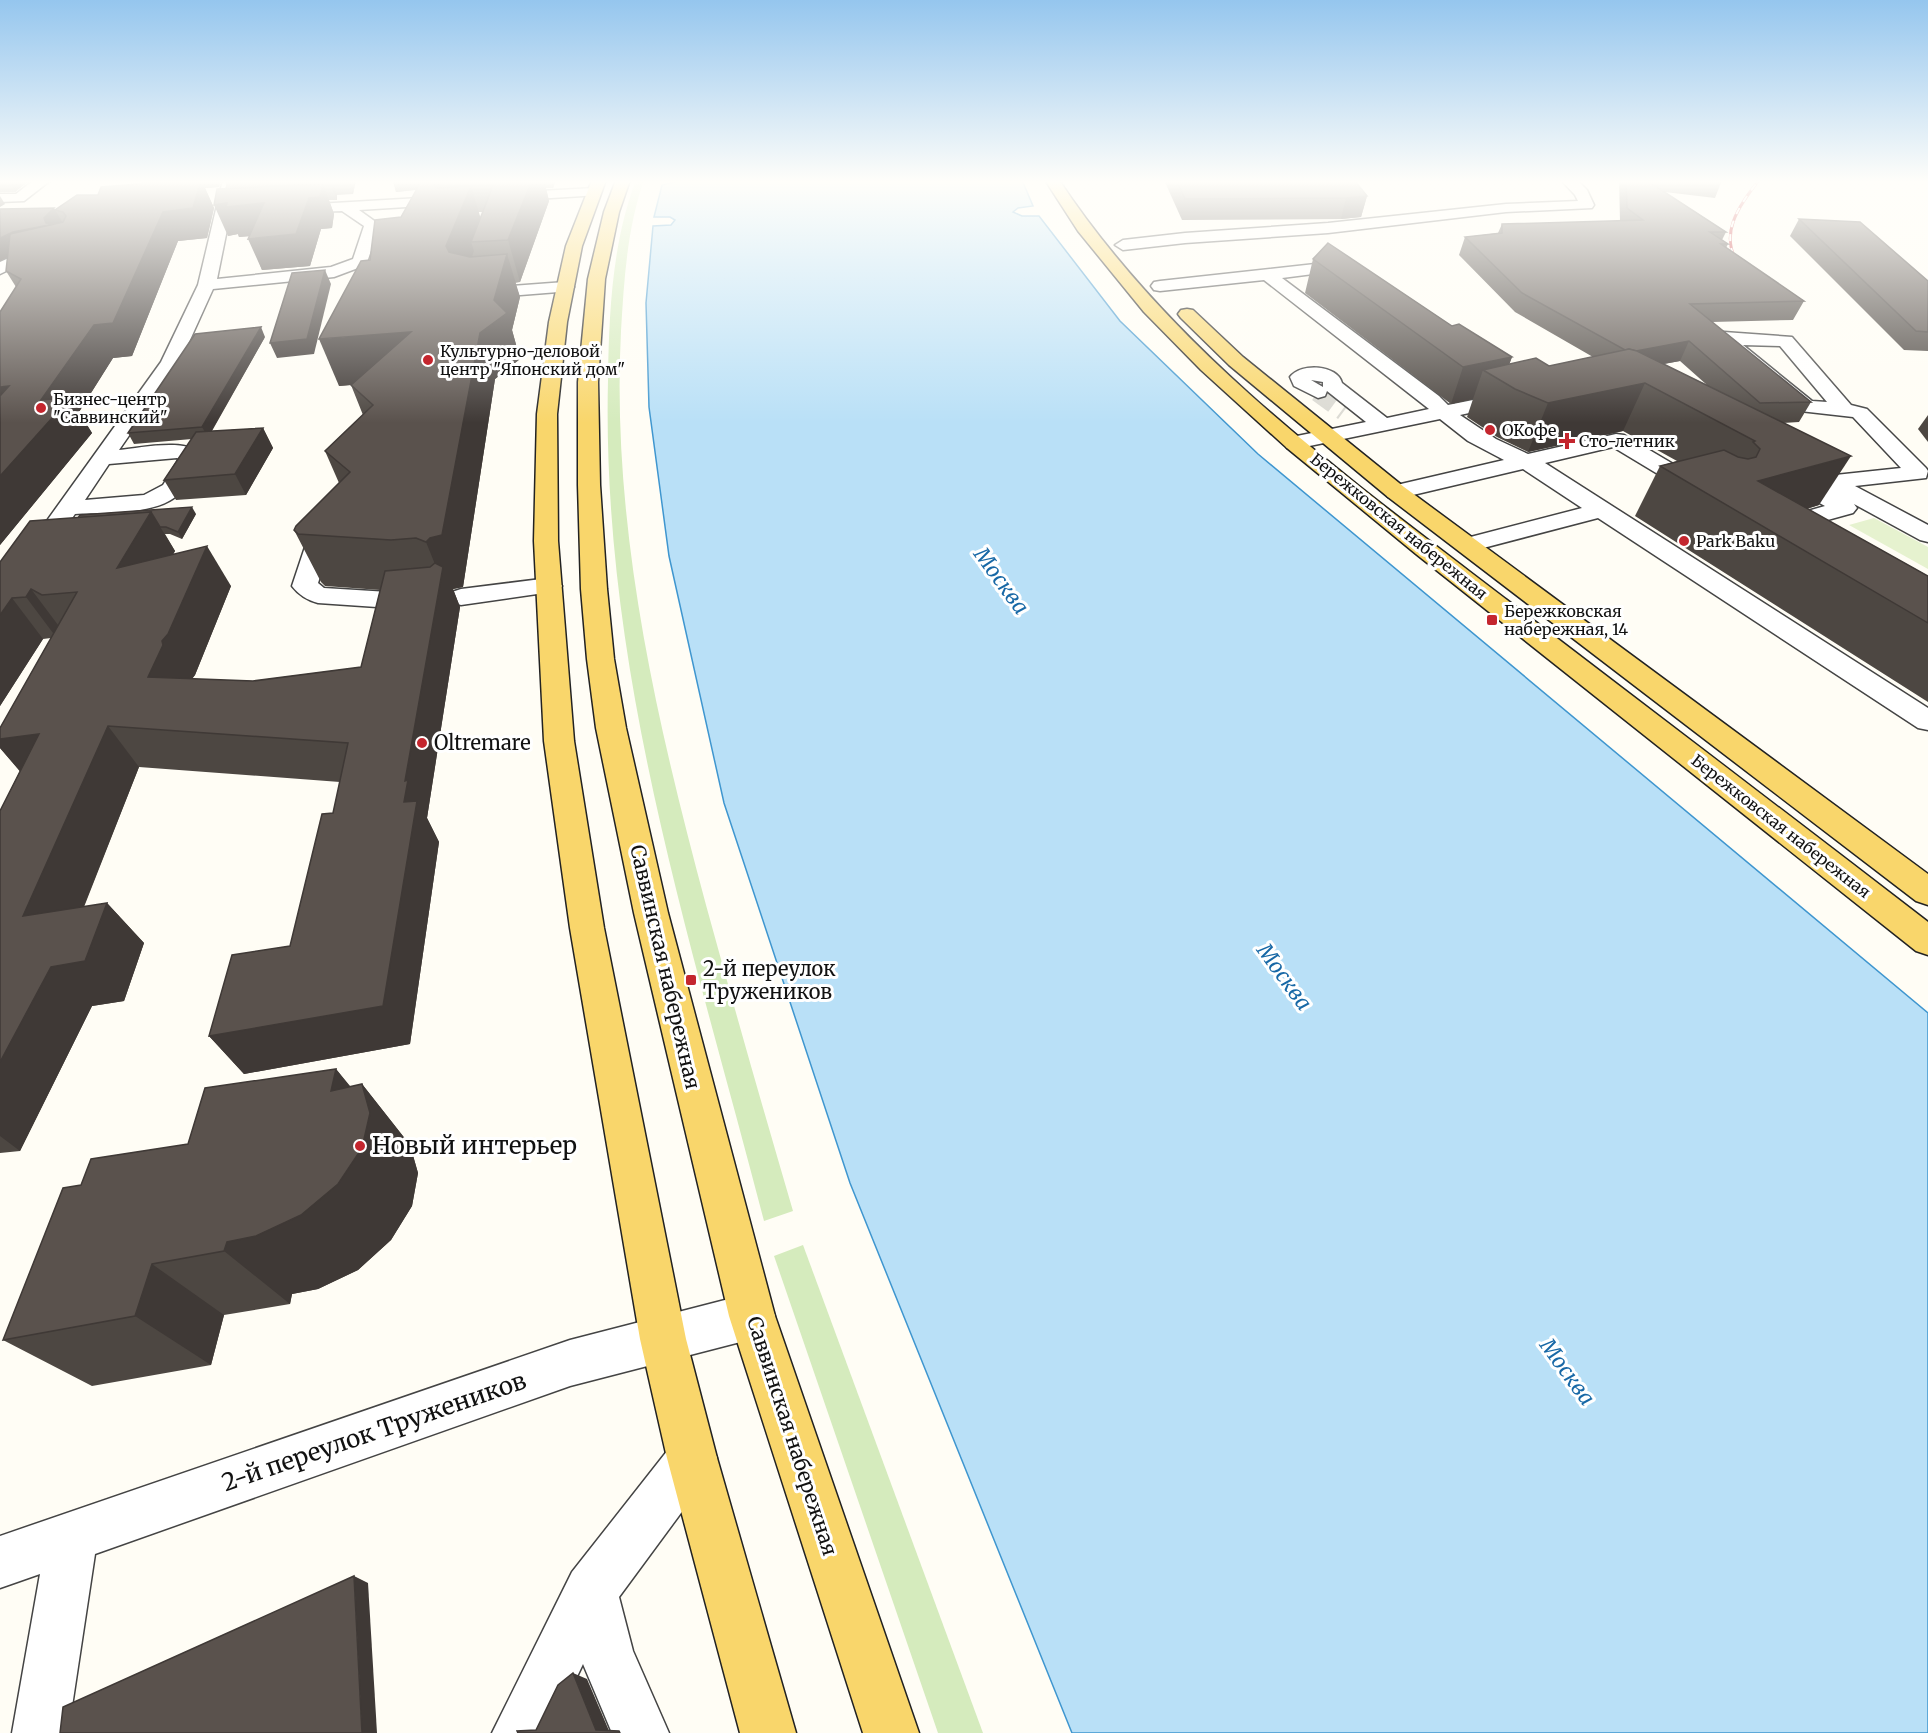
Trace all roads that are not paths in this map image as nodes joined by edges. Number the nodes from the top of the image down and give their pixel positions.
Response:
1 (212, 261) edge
2 (360, 261) edge
3 (571, 261) edge
4 (602, 261) edge
5 (1111, 261) edge
6 (1138, 261) edge
7 (1267, 274) junction
8 (475, 278) edge
9 (207, 285) junction
10 (1160, 286) junction
11 (565, 287) junction
12 (1364, 292) edge
13 (1318, 392) tunnel mouth
14 (1531, 395) edge
15 (1844, 409) junction
16 (1344, 411) tunnel mouth
17 (1444, 414) junction
18 (1375, 427) junction
19 (1325, 436) junction
20 (1295, 443) junction
21 (102, 458) junction
22 (1526, 461) junction
23 (1925, 466) edge
24 (1771, 468) edge
25 (1830, 482) junction
26 (1803, 485) junction
27 (1396, 492) junction
28 (334, 499) edge
29 (1719, 500) edge
30 (67, 508) junction
31 (1601, 510) junction
32 (1928, 535) edge
33 (1468, 545) junction
34 (1798, 547) edge
35 (62, 551) edge
36 (36, 553) junction
37 (549, 586) junction
38 (0, 604) edge
39 (1928, 721) edge
40 (1928, 892) edge
41 (1928, 941) edge
42 (752, 1316) junction
43 (663, 1338) junction
44 (692, 1458) junction
45 (72, 1537) junction
46 (0, 1562) edge
47 (591, 1591) junction
48 (40, 1733) edge
49 (520, 1733) edge
50 (641, 1733) edge
51 (768, 1733) edge
52 (891, 1733) edge

1 - 9 street
2 - 9 street
3 - 11 main road
4 - 42 main road, Саввинская набережная
5 - 20 main road, Бережковская набережная
6 - 10 main road, Бережковская набережная
7 - 10 street
7 - 12 street
7 - 17 street
8 - 11 street
9 - 21 street
10 - 19 main road, Бережковская набережная
11 - 37 main road
13 - 18 street
14 - 17 street
15 - 15 street
15 - 23 street
16 - 18 street
17 - 18 street
17 - 22 street
18 - 19 street
19 - 20 street
19 - 27 main road, Бережковская набережная
20 - 41 main road, Бережковская набережная
21 - 30 street
21 - 30 street
22 - 27 street
22 - 29 street
22 - 31 street
23 - 25 street
24 - 26 street
25 - 26 street
25 - 32 street
26 - 34 street
27 - 33 main road, Бережковская набережная
28 - 37 street
30 - 36 street
31 - 33 street
31 - 39 street
33 - 40 main road, Бережковская набережная
35 - 36 street
36 - 38 street
37 - 43 main road
42 - 43 street, 2-й переулок Тружеников
42 - 52 main road, Саввинская набережная
43 - 44 main road
43 - 45 street, 2-й переулок Тружеников
44 - 47 street
44 - 51 main road
45 - 46 street, 2-й переулок Тружеников
45 - 48 street
47 - 49 street
47 - 50 street

